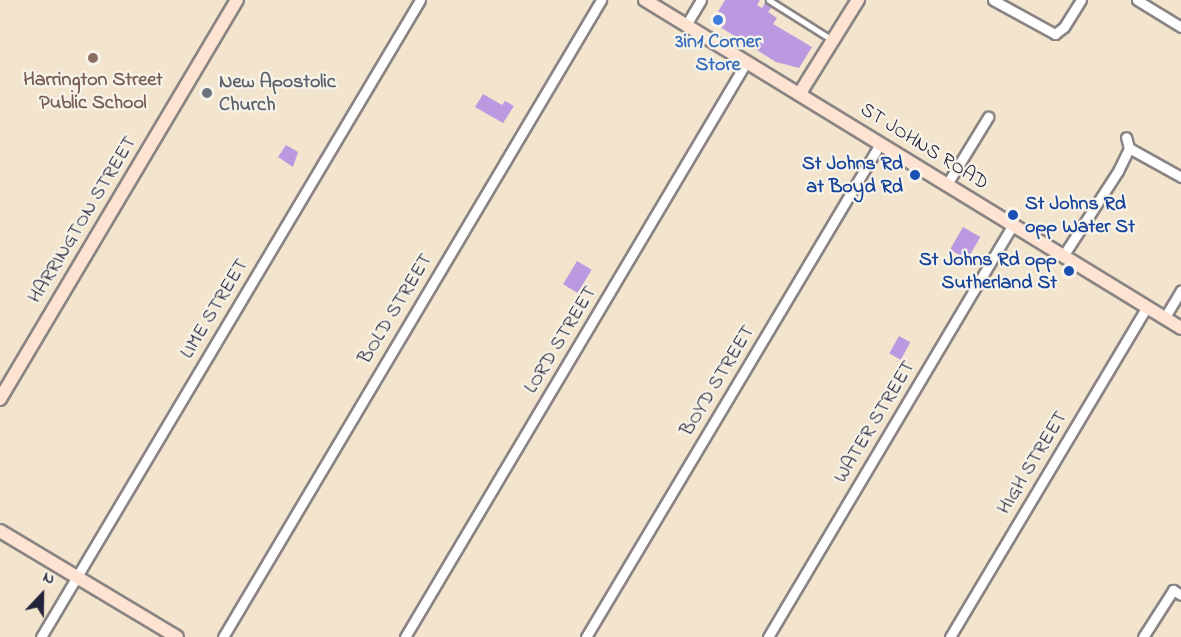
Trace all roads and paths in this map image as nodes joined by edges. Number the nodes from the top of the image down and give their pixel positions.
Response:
1 (237, 0) edge
2 (420, 0) edge
3 (601, 0) edge
4 (645, 0) edge
5 (701, 0) edge
6 (769, 0) edge
7 (858, 0) edge
8 (993, 0) edge
9 (1081, 0) edge
10 (1137, 0) edge
11 (686, 25) junction
12 (1181, 27) edge
13 (833, 40) junction
14 (747, 61) junction
15 (800, 93) junction
16 (988, 117) dead end
17 (1126, 137) dead end
18 (880, 144) junction
19 (1129, 148) junction
20 (1181, 177) edge
21 (947, 184) junction
22 (1013, 225) junction
23 (1064, 256) junction
24 (1181, 290) edge
25 (1147, 307) junction
26 (1165, 318) junction
27 (1181, 328) edge
28 (0, 399) edge
29 (0, 531) edge
30 (76, 578) junction
31 (1181, 595) edge
32 (41, 637) edge
33 (177, 637) edge
34 (223, 637) edge
35 (405, 637) edge
36 (586, 637) edge
37 (768, 637) edge
38 (950, 637) edge
39 (1143, 637) edge

1 - 28 main road, HARRINGTON STREET
2 - 30 street, LIME STREET
3 - 34 street, BOLD STREET
4 - 11 main road, ST JOHNS ROAD
5 - 11 street
6 - 13 lane
7 - 13 main road
8 - 9 street
10 - 12 street
11 - 14 main road, ST JOHNS ROAD
13 - 15 main road
14 - 15 main road, ST JOHNS ROAD
14 - 35 street, LORD STREET
15 - 18 main road, ST JOHNS ROAD
16 - 21 street
17 - 19 street
18 - 21 main road, ST JOHNS ROAD
18 - 36 street, BOYD STREET
19 - 20 street
19 - 23 street
21 - 22 main road, ST JOHNS ROAD
22 - 23 main road, ST JOHNS ROAD
22 - 37 street, WATER STREET
23 - 25 main road, ST JOHNS ROAD
24 - 26 street
25 - 26 main road, ST JOHNS ROAD
25 - 38 street, HIGH STREET
26 - 27 main road, ST JOHNS ROAD
29 - 30 main road
30 - 32 street, LIME STREET
30 - 33 main road
31 - 39 street

